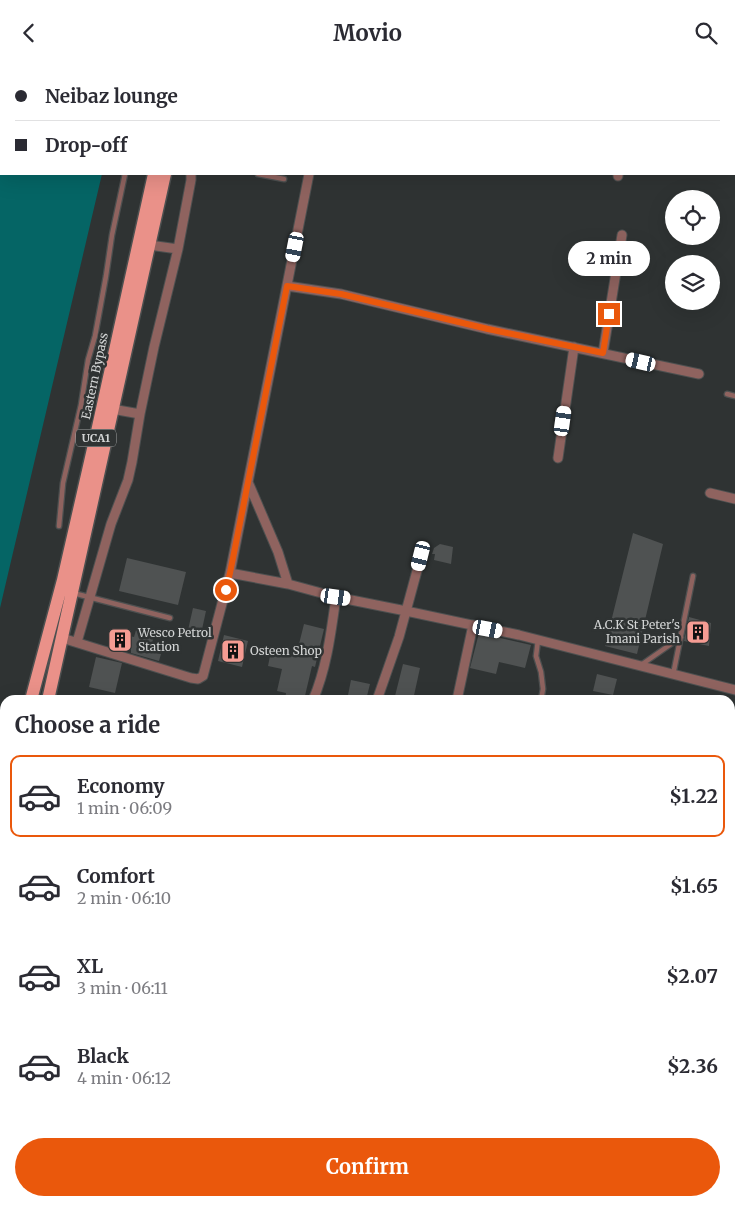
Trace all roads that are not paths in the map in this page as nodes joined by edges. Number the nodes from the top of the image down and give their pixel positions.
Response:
1 (125, 175) edge
2 (154, 175) edge
3 (165, 175) edge
4 (191, 175) edge
5 (263, 175) edge
6 (309, 175) edge
7 (284, 179) dead end
8 (152, 209) junction
9 (622, 235) dead end
10 (149, 245) junction
11 (178, 249) junction
12 (287, 286) junction
13 (574, 347) junction
14 (603, 353) junction
15 (699, 374) dead end
16 (727, 394) dead end
17 (735, 396) edge
18 (112, 409) junction
19 (140, 414) junction
20 (558, 458) dead end
21 (248, 481) junction
22 (710, 493) dead end
23 (735, 499) edge
24 (59, 526) dead end
25 (421, 556) dead end
26 (230, 573) junction
27 (693, 576) dead end
28 (288, 584) junction
29 (72, 593) junction
30 (336, 597) junction
31 (90, 598) junction
32 (406, 611) junction
33 (170, 618) dead end
34 (473, 625) junction
35 (681, 637) junction
36 (62, 638) junction
37 (538, 640) junction
38 (76, 643) junction
39 (640, 666) junction
40 (673, 675) junction
41 (735, 690) edge
42 (31, 695) edge
43 (49, 695) edge
44 (315, 695) edge
45 (379, 695) edge
46 (458, 695) edge
47 (542, 695) edge

1 - 24 lane
2 - 8 main road, Eastern Bypass / UCA1
3 - 8 main road, Eastern Bypass / UCA1
4 - 11 street
5 - 7 lane
6 - 12 street
8 - 10 main road, Eastern Bypass / UCA1
8 - 42 main road, Eastern Bypass / UCA1
9 - 14 street
10 - 11 street
10 - 18 main road, Eastern Bypass / UCA1
11 - 19 street
12 - 13 street
12 - 21 street
13 - 14 street
13 - 20 street
14 - 15 street
16 - 17 lane
18 - 19 street
18 - 29 main road, Eastern Bypass / UCA1
19 - 31 street
21 - 26 street
21 - 28 street
22 - 23 street
25 - 32 street
26 - 28 street
26 - 38 street
27 - 35 lane
28 - 30 street
29 - 31 lane
29 - 36 main road, Eastern Bypass / UCA1
30 - 32 street
30 - 44 street
31 - 33 lane
31 - 38 street
32 - 34 street
32 - 45 street
34 - 37 street
34 - 46 street
35 - 39 lane
35 - 40 lane
36 - 38 street
36 - 43 main road, Eastern Bypass / UCA1
37 - 39 street
37 - 47 lane
39 - 40 street
40 - 41 street

